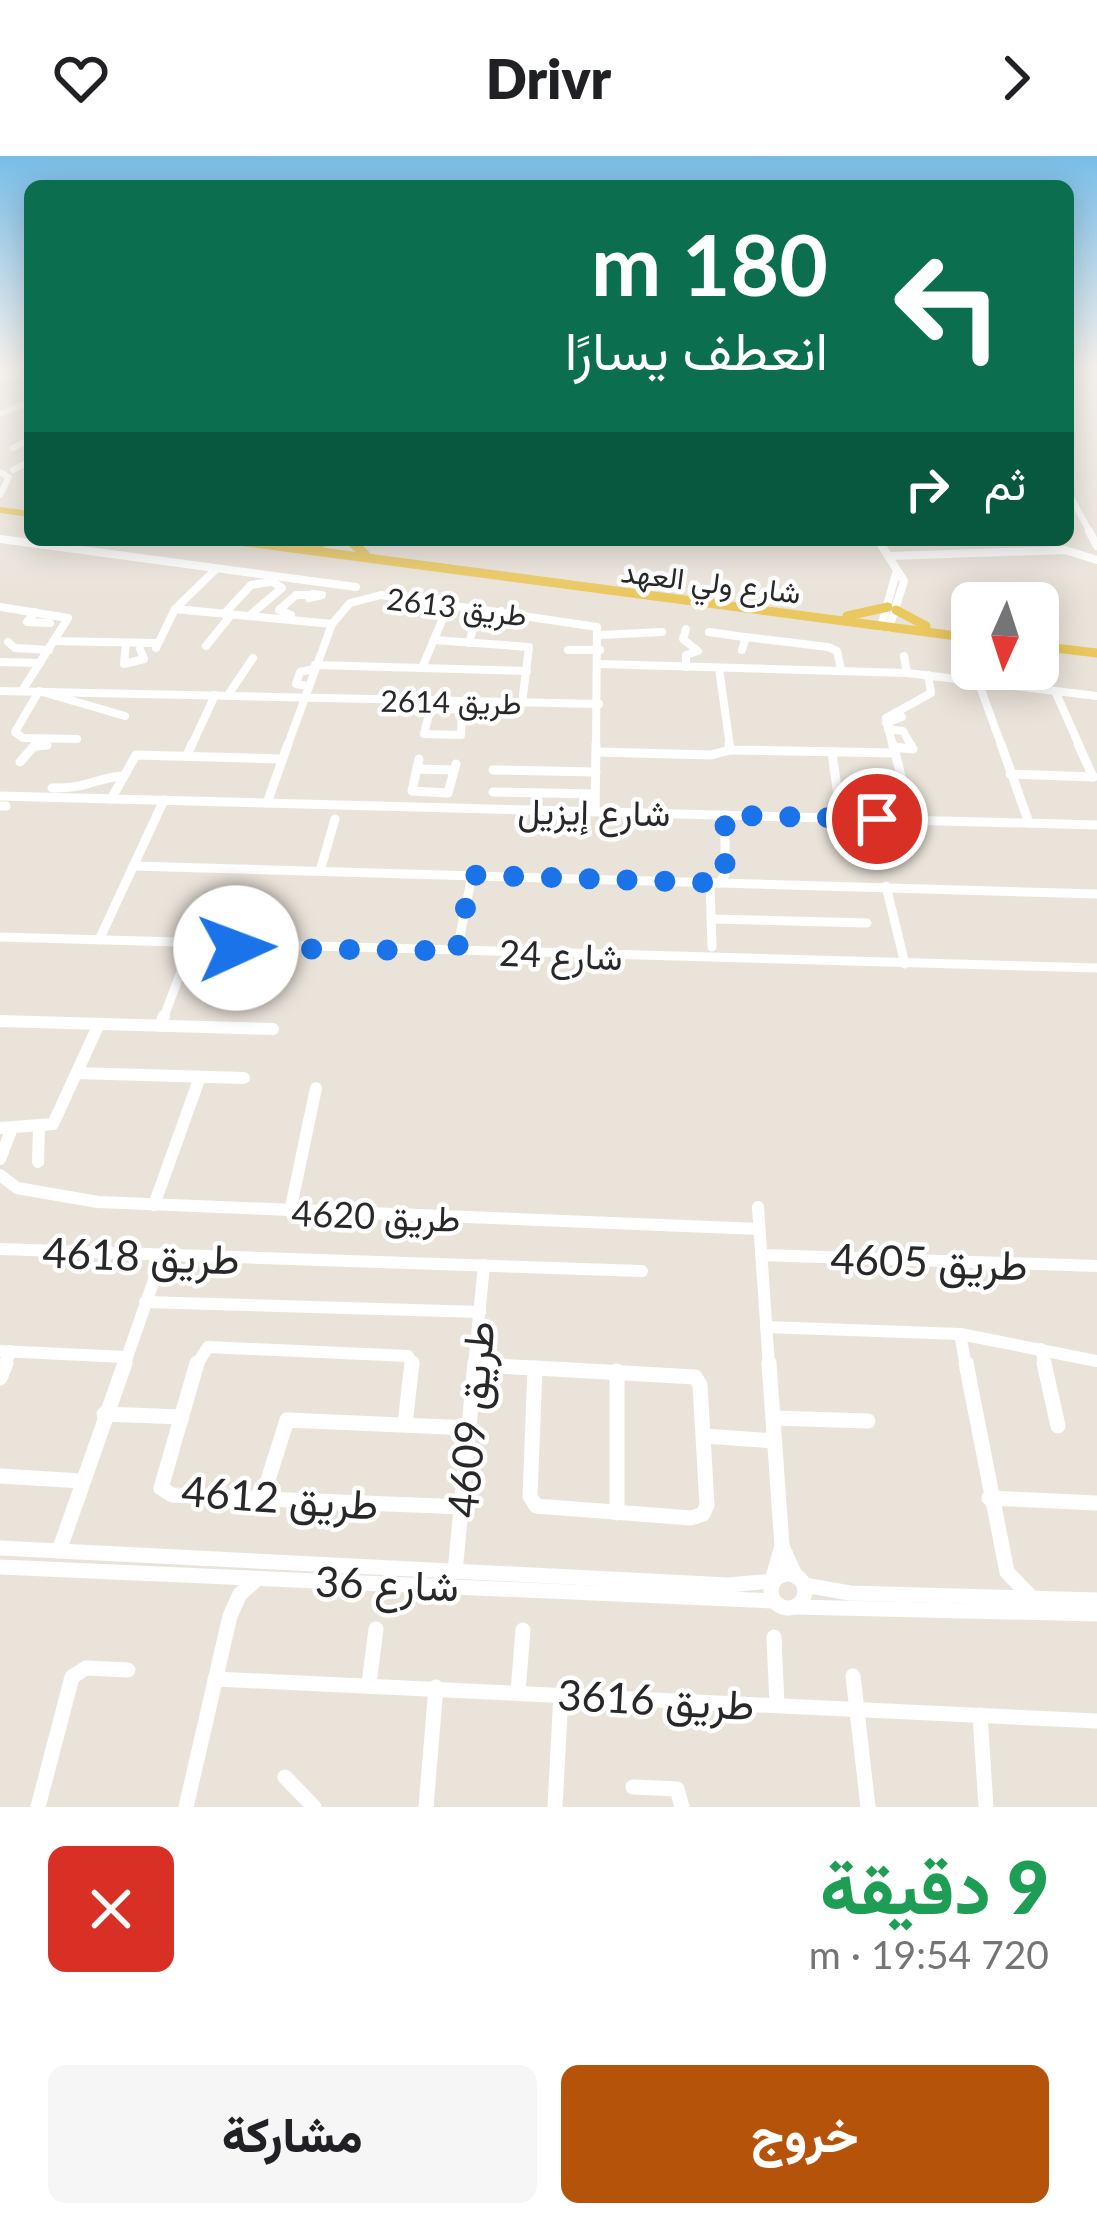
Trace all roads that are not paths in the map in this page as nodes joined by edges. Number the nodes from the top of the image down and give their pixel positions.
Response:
1 (22, 443) edge
2 (13, 448) dead end
3 (24, 464) edge
4 (13, 470) dead end
5 (0, 472) edge
6 (0, 495) edge
7 (1074, 503) edge
8 (1083, 519) junction
9 (1097, 519) edge
10 (1089, 533) junction
11 (49, 546) edge
12 (356, 546) edge
13 (882, 546) edge
14 (918, 546) edge
15 (1013, 546) edge
16 (1045, 546) edge
17 (1071, 546) edge
18 (1078, 547) junction
19 (332, 548) edge
20 (1017, 551) junction
21 (1097, 551) edge
22 (365, 554) junction
23 (924, 554) junction
24 (893, 560) junction
25 (215, 570) junction
26 (275, 580) junction
27 (328, 584) junction
28 (356, 587) dead end
29 (449, 604) junction
30 (0, 607) edge
31 (892, 608) junction
32 (175, 609) junction
33 (35, 612) junction
34 (228, 614) junction
35 (495, 615) junction
36 (249, 616) junction
37 (847, 616) junction
38 (291, 620) junction
39 (50, 623) dead end
40 (332, 624) junction
41 (885, 624) junction
42 (926, 626) junction
43 (686, 629) dead end
44 (951, 631) edge
45 (662, 632) dead end
46 (709, 632) dead end
47 (951, 632) edge
48 (601, 635) junction
49 (744, 637) junction
50 (434, 640) junction
51 (8, 643) dead end
52 (469, 643) junction
53 (1059, 645) edge
54 (51, 646) junction
55 (125, 646) junction
56 (155, 646) junction
57 (206, 646) dead end
58 (568, 650) dead end
59 (600, 650) junction
60 (742, 650) dead end
61 (1097, 650) edge
62 (904, 656) dead end
63 (253, 658) dead end
64 (0, 662) edge
65 (40, 663) junction
66 (600, 664) junction
67 (314, 667) junction
68 (686, 667) junction
69 (422, 668) junction
70 (719, 668) junction
71 (841, 670) junction
72 (527, 671) junction
73 (907, 674) junction
74 (928, 675) junction
75 (951, 678) edge
76 (981, 690) edge
77 (1047, 690) edge
78 (0, 691) edge
79 (22, 691) junction
80 (40, 691) junction
81 (1055, 691) junction
82 (106, 692) junction
83 (305, 692) junction
84 (215, 695) junction
85 (227, 695) junction
86 (60, 696) junction
87 (1097, 696) edge
88 (80, 701) junction
89 (522, 703) junction
90 (98, 704) junction
91 (598, 704) junction
92 (449, 705) junction
93 (53, 715) dead end
94 (118, 717) dead end
95 (902, 717) dead end
96 (70, 718) dead end
97 (887, 726) junction
98 (59, 738) junction
99 (866, 738) dead end
100 (77, 739) dead end
101 (730, 750) junction
102 (894, 750) junction
103 (597, 752) junction
104 (832, 752) junction
105 (869, 753) junction
106 (187, 756) junction
107 (281, 760) junction
108 (20, 762) dead end
109 (493, 770) dead end
110 (596, 772) junction
111 (1010, 774) junction
112 (122, 776) junction
113 (1095, 777) edge
114 (52, 788) dead end
115 (493, 792) dead end
116 (72, 793) junction
117 (595, 794) junction
118 (111, 799) junction
119 (164, 800) junction
120 (422, 801) junction
121 (436, 801) junction
122 (220, 802) junction
123 (2, 803) edge
124 (267, 803) junction
125 (595, 812) junction
126 (214, 815) dead end
127 (725, 815) junction
128 (842, 818) junction
129 (335, 819) dead end
130 (911, 820) junction
131 (1029, 823) junction
132 (1097, 824) edge
133 (133, 866) junction
134 (320, 871) junction
135 (472, 875) junction
136 (715, 883) junction
137 (886, 886) junction
138 (1097, 894) edge
139 (712, 919) junction
140 (867, 923) dead end
141 (0, 937) edge
142 (99, 940) junction
143 (192, 943) junction
144 (237, 944) junction
145 (260, 945) junction
146 (712, 947) dead end
147 (457, 951) junction
148 (905, 964) junction
149 (1097, 968) edge
150 (0, 1021) edge
151 (99, 1024) junction
152 (160, 1026) junction
153 (273, 1029) dead end
154 (77, 1073) junction
155 (200, 1077) junction
156 (244, 1078) dead end
157 (316, 1088) dead end
158 (6, 1128) edge
159 (39, 1129) junction
160 (0, 1159) edge
161 (38, 1162) dead end
162 (0, 1175) edge
163 (154, 1205) junction
164 (758, 1208) dead end
165 (290, 1212) junction
166 (759, 1229) junction
167 (0, 1249) edge
168 (761, 1255) junction
169 (162, 1256) junction
170 (484, 1265) junction
171 (1097, 1267) edge
172 (642, 1271) dead end
173 (146, 1302) junction
174 (480, 1312) junction
175 (766, 1327) junction
176 (960, 1334) junction
177 (1041, 1349) junction
178 (5, 1351) edge
179 (125, 1357) junction
180 (1097, 1361) edge
181 (475, 1365) junction
182 (536, 1367) junction
183 (617, 1371) junction
184 (0, 1378) edge
185 (104, 1414) junction
186 (182, 1418) junction
187 (772, 1418) junction
188 (868, 1421) dead end
189 (405, 1424) junction
190 (1058, 1426) dead end
191 (470, 1428) junction
192 (705, 1436) junction
193 (774, 1441) junction
194 (0, 1476) edge
195 (81, 1481) junction
196 (989, 1498) junction
197 (262, 1499) junction
198 (1097, 1503) edge
199 (463, 1507) junction
200 (617, 1513) junction
201 (782, 1546) junction
202 (0, 1548) edge
203 (59, 1551) junction
204 (0, 1567) edge
205 (454, 1572) junction
206 (1007, 1572) junction
207 (219, 1576) junction
208 (258, 1578) junction
209 (772, 1581) junction
210 (800, 1581) junction
211 (992, 1596) junction
212 (1031, 1598) junction
213 (1097, 1600) edge
214 (774, 1601) junction
215 (795, 1607) junction
216 (1097, 1614) edge
217 (230, 1616) junction
218 (376, 1629) dead end
219 (523, 1630) dead end
220 (775, 1637) dead end
221 (128, 1670) dead end
222 (853, 1676) dead end
223 (215, 1679) junction
224 (369, 1684) junction
225 (436, 1687) junction
226 (518, 1692) junction
227 (561, 1694) junction
228 (777, 1705) junction
229 (856, 1709) junction
230 (980, 1715) junction
231 (1097, 1720) edge
232 (285, 1777) dead end
233 (633, 1787) dead end
234 (38, 1807) edge
235 (186, 1807) edge
236 (314, 1807) edge
237 (426, 1807) edge
238 (556, 1807) edge
239 (682, 1807) edge
240 (868, 1807) edge
241 (986, 1807) edge

1 - 2 street
3 - 4 street
5 - 6 street
7 - 8 street
8 - 9 street
8 - 10 street
10 - 18 street
10 - 21 street
11 - 25 street
12 - 22 main road
13 - 24 street
14 - 23 street
15 - 20 street
16 - 20 street
17 - 18 street
18 - 21 street
18 - 21 street
19 - 22 main road, شارع ولي العهد
19 - 41 main road, شارع ولي العهد
20 - 23 street
22 - 37 main road, شارع ولي العهد
23 - 24 street
24 - 31 street
25 - 26 street
25 - 32 street
26 - 27 street
26 - 34 street
26 - 36 street
27 - 28 street
27 - 38 street
29 - 35 street, طريق 2613
29 - 40 street, طريق 2613
29 - 50 street
30 - 33 street
31 - 37 main road
31 - 41 street
31 - 42 main road
32 - 34 street
32 - 56 street
33 - 39 street
33 - 54 street
34 - 36 street
34 - 57 street
35 - 48 street, طريق 2613
35 - 52 street
36 - 38 street
37 - 41 main road, شارع ولي العهد
38 - 40 street
40 - 67 street, طريق 2613
41 - 42 main road, شارع ولي العهد
41 - 47 main road, شارع ولي العهد
42 - 44 main road, شارع ولي العهد
43 - 68 street
45 - 48 street
46 - 49 street
48 - 59 street
49 - 60 street
49 - 71 street
50 - 52 street
50 - 69 street
51 - 54 street
52 - 72 street
53 - 61 main road
54 - 55 street
54 - 65 street
55 - 56 street
55 - 56 street
58 - 59 street
59 - 66 street
62 - 73 street
63 - 85 street
64 - 65 street
65 - 79 street
66 - 68 street
66 - 91 street
67 - 69 street
67 - 83 street, طريق 2613
68 - 70 street
69 - 72 street
70 - 71 street
70 - 101 street
71 - 73 street
72 - 89 street
73 - 74 street
74 - 75 street
74 - 97 street
76 - 111 street
77 - 81 street
78 - 79 street
79 - 80 street
80 - 86 street
80 - 98 street
81 - 87 street
81 - 113 street
82 - 84 street, طريق 2614
82 - 86 street, طريق 2614
82 - 90 street
83 - 85 street, طريق 2614
83 - 92 street, طريق 2614
83 - 107 street
84 - 85 street, طريق 2614
84 - 106 street
86 - 88 street
86 - 93 street
88 - 90 street
88 - 96 street
89 - 91 street, طريق 2614
89 - 92 street, طريق 2614
90 - 94 street
91 - 103 street
92 - 92 street
95 - 97 street
97 - 102 street
97 - 102 street
98 - 100 street
98 - 108 street
99 - 105 street
101 - 103 street
101 - 104 street
102 - 105 street
102 - 130 street
103 - 110 street
104 - 105 street
104 - 128 street
106 - 107 street
106 - 112 street
107 - 124 street
109 - 110 street
110 - 117 street
111 - 113 street
111 - 131 street
112 - 116 street
112 - 118 street
114 - 116 street
115 - 117 street
116 - 118 street, شارع إيزيل
116 - 123 street, شارع إيزيل
117 - 125 street
118 - 119 street, شارع إيزيل
119 - 122 street, شارع إيزيل
119 - 133 street
120 - 121 street, شارع إيزيل
120 - 121 street
120 - 124 street, شارع إيزيل
121 - 125 street, شارع إيزيل
122 - 124 street, شارع إيزيل
122 - 126 street
125 - 127 street, شارع إيزيل
127 - 128 street, شارع إيزيل
127 - 136 street
128 - 130 street, شارع إيزيل
129 - 134 street
130 - 131 street, شارع إيزيل
131 - 132 street, شارع إيزيل
133 - 134 street
133 - 142 street
134 - 135 street
135 - 136 street
135 - 147 street
136 - 137 street
136 - 139 street
137 - 138 street
137 - 148 street
139 - 140 street
139 - 146 street
141 - 142 street, شارع 24
142 - 143 street, شارع 24
143 - 144 street, شارع 24
143 - 152 street
144 - 145 street, شارع 24
144 - 145 street
145 - 147 street, شارع 24
147 - 148 street, شارع 24
148 - 149 street, شارع 24
150 - 151 street
151 - 152 street
151 - 154 street
152 - 153 street
154 - 155 street
154 - 159 street
155 - 156 street
155 - 163 street
157 - 165 street
158 - 159 street
158 - 160 street
159 - 161 street
162 - 163 street, طريق 4620
163 - 165 street, طريق 4620
164 - 166 street
165 - 166 street, طريق 4620
166 - 168 street
167 - 169 street, طريق 4618
168 - 171 street, طريق 4605
168 - 175 street
169 - 170 street, طريق 4618
169 - 173 street
170 - 172 street, طريق 4618
170 - 174 street, طريق 4609
173 - 174 street
173 - 179 street
174 - 181 street, طريق 4609
175 - 176 street
175 - 187 street
176 - 177 street
176 - 196 street
177 - 180 street
177 - 190 street
178 - 179 street
178 - 184 street
179 - 185 street
181 - 182 street
181 - 191 street, طريق 4609
182 - 183 street
182 - 200 street
183 - 192 street
183 - 200 street
185 - 186 street
185 - 195 street
186 - 189 street, طريق 4612
186 - 197 street, طريق 4612
187 - 188 street
187 - 193 street
189 - 191 street
189 - 197 street
191 - 199 street, طريق 4609
192 - 193 street
192 - 200 street
193 - 201 street
194 - 195 street
195 - 203 street
196 - 198 street
196 - 206 street
197 - 199 street, طريق 4612
199 - 205 street, طريق 4609
201 - 209 street
201 - 210 street
202 - 203 street, شارع 36
203 - 205 street, شارع 36
204 - 207 street, شارع 36
205 - 209 street, شارع 36
206 - 211 street
206 - 212 street
207 - 208 street, شارع 36
207 - 217 street
208 - 214 street, شارع 36
208 - 217 street
209 - 210 street
209 - 214 street
210 - 211 street
210 - 215 street
211 - 212 street
212 - 213 street
214 - 215 street
215 - 216 street
217 - 223 street
218 - 224 street
219 - 226 street
220 - 228 street
221 - 234 street
222 - 229 street
223 - 224 street, طريق 3616
223 - 235 street
224 - 225 street, طريق 3616
225 - 226 street, طريق 3616
225 - 237 street
226 - 227 street, طريق 3616
227 - 228 street, طريق 3616
227 - 238 street
228 - 229 street, طريق 3616
229 - 230 street, طريق 3616
229 - 240 street
230 - 231 street, طريق 3616
230 - 241 street
232 - 236 street
233 - 239 street

